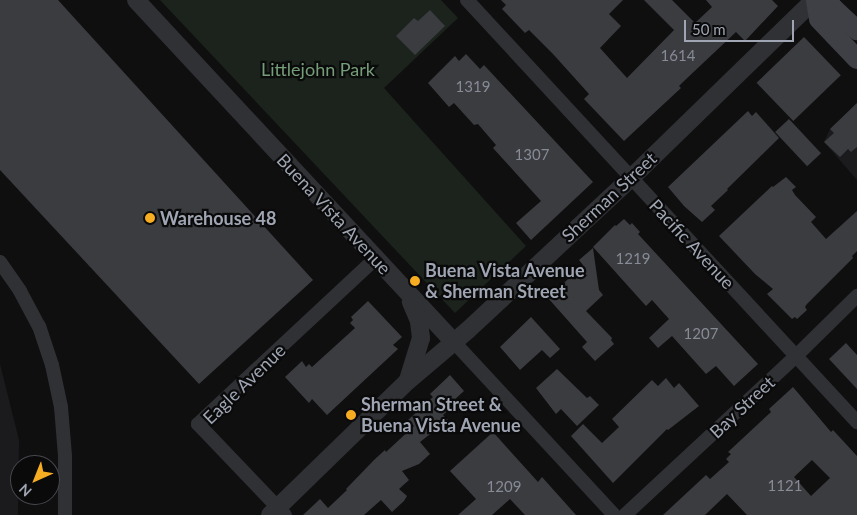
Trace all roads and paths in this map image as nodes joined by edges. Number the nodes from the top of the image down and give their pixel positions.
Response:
1 (136, 0) edge
2 (468, 0) edge
3 (816, 0) edge
4 (857, 30) edge
5 (857, 59) edge
6 (631, 178) junction
7 (376, 258) junction
8 (0, 262) edge
9 (406, 292) junction
10 (857, 296) edge
11 (453, 342) junction
12 (796, 356) junction
13 (408, 381) junction
14 (857, 422) edge
15 (277, 512) edge
16 (65, 515) edge
17 (614, 515) edge
18 (625, 515) edge

1 - 7 street, Buena Vista Avenue
2 - 6 street, Pacific Avenue
3 - 4 main road
3 - 5 main road
3 - 6 street, Sherman Street
6 - 11 street, Sherman Street
6 - 12 street, Pacific Avenue
7 - 9 street, Buena Vista Avenue
7 - 15 street, Eagle Avenue
8 - 16 street
9 - 11 street, Buena Vista Avenue
9 - 13 street
10 - 12 street, Bay Street
11 - 13 street, Sherman Street
11 - 17 street, Buena Vista Avenue
12 - 14 street, Pacific Avenue
12 - 18 street, Bay Street
13 - 15 street, Sherman Street

